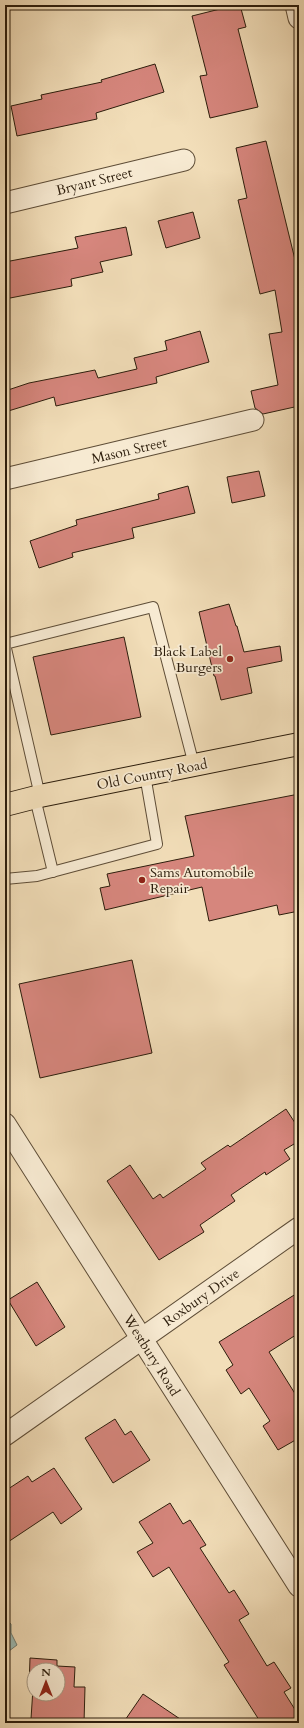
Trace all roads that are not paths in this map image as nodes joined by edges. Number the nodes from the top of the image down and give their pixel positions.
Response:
1 (296, 5) edge
2 (299, 18) edge
3 (184, 160) dead end
4 (5, 203) edge
5 (253, 420) dead end
6 (5, 480) edge
7 (299, 744) edge
8 (194, 765) junction
9 (145, 775) junction
10 (37, 797) junction
11 (6, 807) edge
12 (53, 872) junction
13 (5, 880) edge
14 (5, 1124) edge
15 (299, 1228) edge
16 (142, 1339) junction
17 (5, 1436) edge
18 (299, 1586) edge

1 - 2 street
3 - 4 street, Bryant Street
5 - 6 street, Mason Street
7 - 8 main road, Old Country Road
8 - 9 main road, Old Country Road
8 - 10 lane
9 - 10 main road, Old Country Road
9 - 12 lane
10 - 11 main road, Old Country Road
10 - 12 lane
12 - 13 lane
14 - 16 street, Westbury Road
15 - 16 street, Roxbury Drive
16 - 17 street, Roxbury Drive
16 - 18 street, Westbury Road

